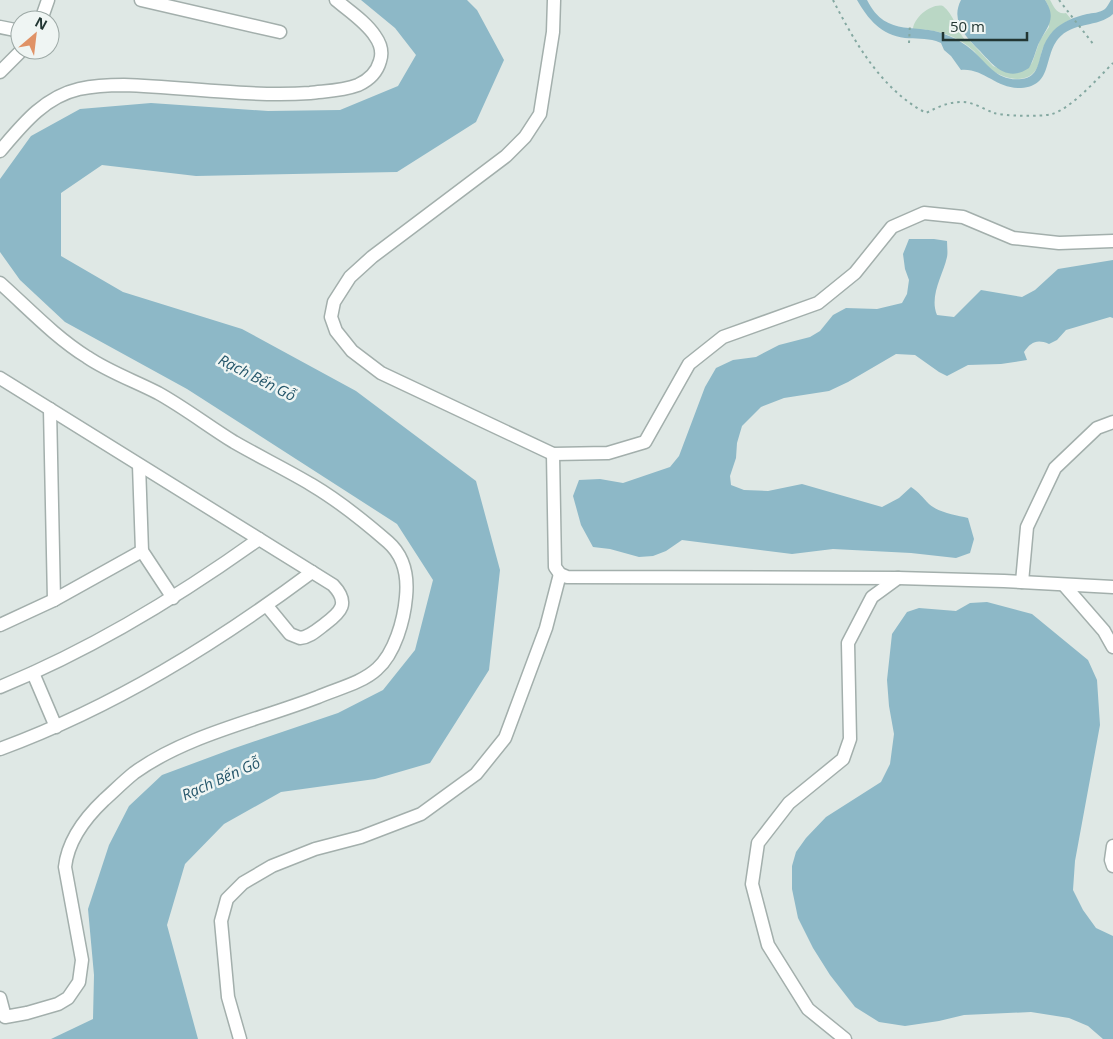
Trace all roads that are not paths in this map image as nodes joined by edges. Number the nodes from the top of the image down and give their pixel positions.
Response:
1 (141, 0) edge
2 (336, 0) edge
3 (554, 0) edge
4 (280, 32) dead end
5 (12, 60) edge
6 (0, 72) edge
7 (0, 151) edge
8 (1113, 241) edge
9 (0, 282) edge
10 (0, 378) edge
11 (50, 409) junction
12 (1113, 422) edge
13 (553, 454) junction
14 (139, 465) junction
15 (259, 539) junction
16 (142, 551) junction
17 (312, 572) junction
18 (560, 574) junction
19 (898, 578) junction
20 (1022, 582) junction
21 (1064, 585) junction
22 (1113, 586) edge
23 (173, 598) junction
24 (54, 600) junction
25 (267, 606) junction
26 (0, 624) edge
27 (1113, 646) edge
28 (33, 673) junction
29 (0, 686) edge
30 (56, 727) junction
31 (0, 749) edge
32 (1113, 846) edge
33 (1113, 866) edge
34 (0, 998) edge
35 (240, 1039) edge
36 (844, 1039) edge

1 - 4 street
2 - 7 street
3 - 13 street
5 - 6 street
8 - 13 street
9 - 34 street
10 - 11 street
11 - 14 street
11 - 24 street
12 - 20 street
13 - 18 street
14 - 15 street
14 - 16 street
15 - 17 street
15 - 23 street
16 - 23 street
16 - 24 street
17 - 25 street
17 - 25 street
18 - 19 street
18 - 35 street
19 - 20 street
19 - 36 street
20 - 21 street
21 - 22 street
21 - 27 street
23 - 28 street
24 - 26 street
25 - 30 street
28 - 29 street
28 - 30 street
30 - 31 street
32 - 33 street

